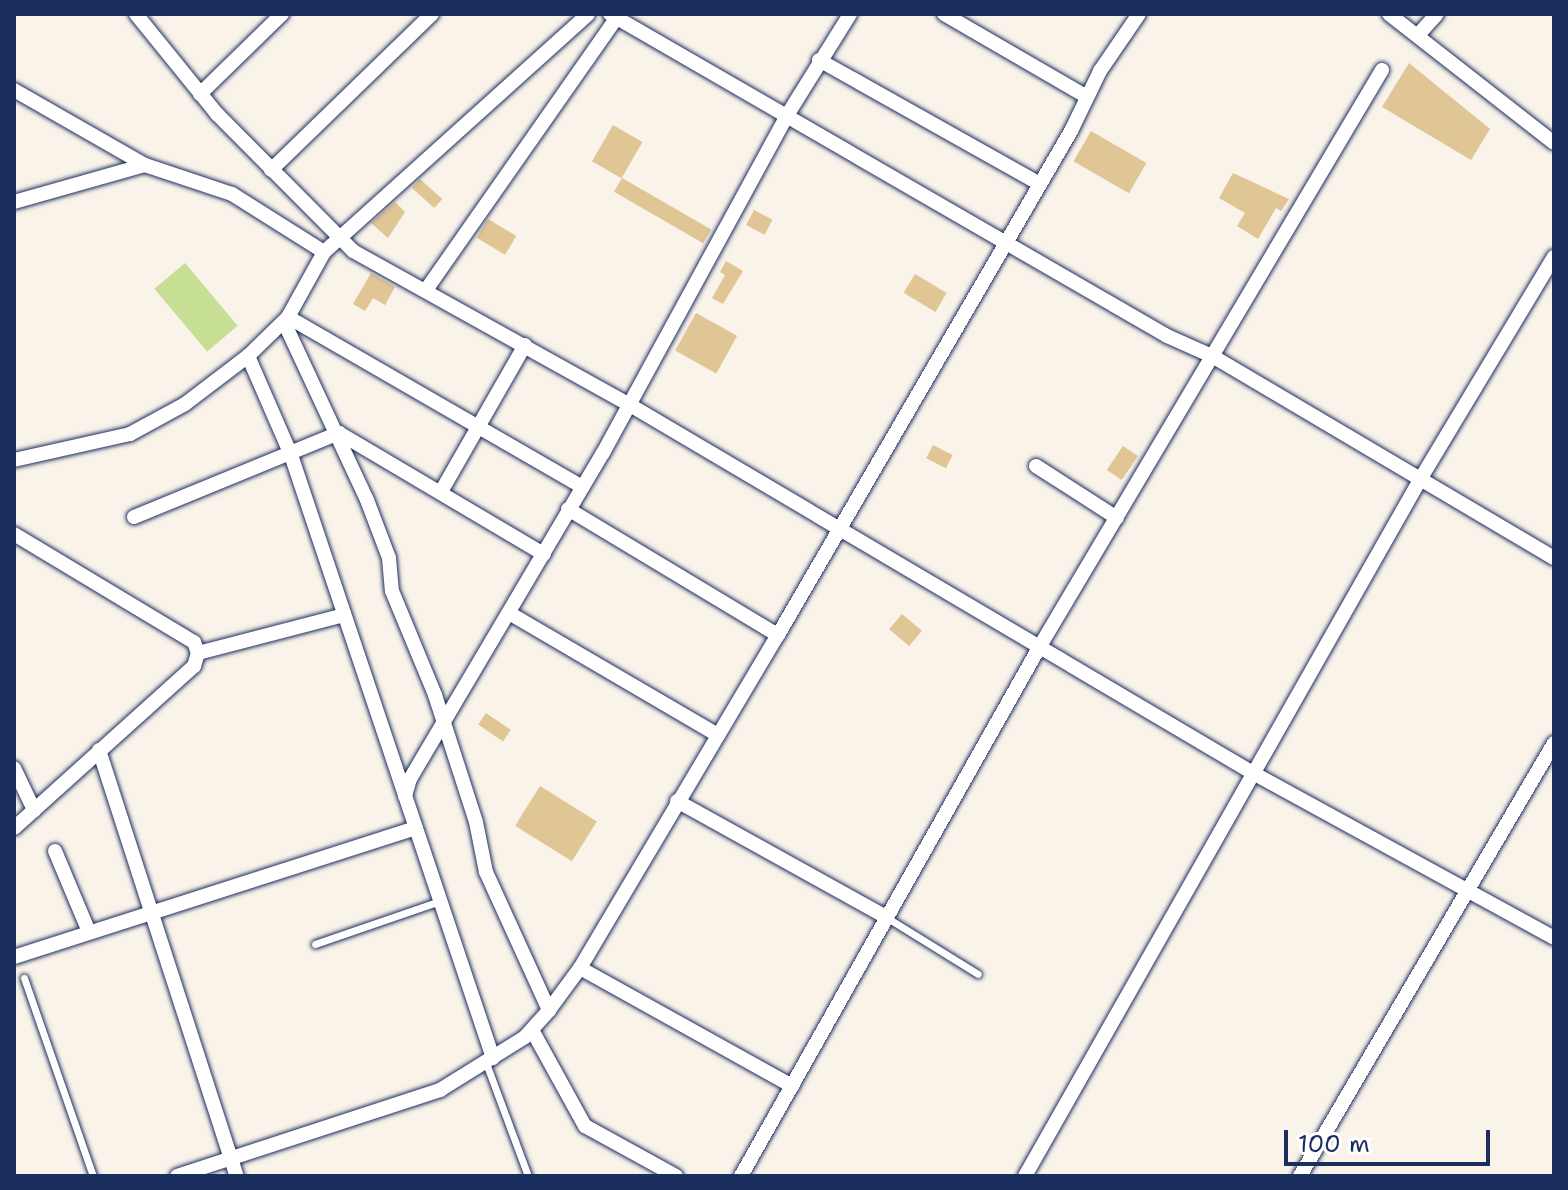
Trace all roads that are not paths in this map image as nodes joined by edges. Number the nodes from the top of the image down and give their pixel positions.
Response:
1 (136, 14) edge
2 (282, 14) edge
3 (432, 14) edge
4 (588, 14) edge
5 (850, 14) edge
6 (944, 14) edge
7 (1139, 14) edge
8 (1389, 14) edge
9 (1437, 14) edge
10 (615, 15) edge
11 (1418, 35) junction
12 (819, 60) junction
13 (1382, 70) dead end
14 (14, 90) edge
15 (200, 94) junction
16 (1087, 97) junction
17 (786, 117) junction
18 (1554, 143) edge
19 (145, 165) junction
20 (271, 170) junction
21 (1038, 183) junction
22 (14, 202) edge
23 (340, 241) junction
24 (1003, 242) junction
25 (324, 252) junction
26 (1554, 257) edge
27 (426, 290) junction
28 (286, 320) junction
29 (525, 345) junction
30 (248, 356) junction
31 (1214, 357) junction
32 (630, 405) junction
33 (477, 426) junction
34 (339, 433) junction
35 (291, 455) junction
36 (14, 460) edge
37 (1036, 466) dead end
38 (1421, 478) junction
39 (583, 487) junction
40 (442, 490) junction
41 (568, 509) junction
42 (134, 517) dead end
43 (1117, 518) junction
44 (839, 530) junction
45 (14, 534) edge
46 (544, 554) junction
47 (1554, 558) edge
48 (509, 613) junction
49 (344, 615) junction
50 (778, 635) junction
51 (1040, 646) junction
52 (198, 653) junction
53 (444, 725) junction
54 (718, 735) junction
55 (1554, 743) edge
56 (99, 750) junction
57 (14, 768) edge
58 (1253, 773) junction
59 (405, 796) junction
60 (677, 801) junction
61 (34, 810) junction
62 (14, 828) edge
63 (416, 828) junction
64 (55, 851) dead end
65 (1468, 891) junction
66 (440, 901) junction
67 (153, 913) junction
68 (886, 917) junction
69 (89, 932) junction
70 (1554, 938) edge
71 (315, 944) dead end
72 (14, 957) edge
73 (580, 968) junction
74 (978, 974) dead end
75 (24, 978) dead end
76 (549, 1010) junction
77 (532, 1030) junction
78 (490, 1061) junction
79 (792, 1086) junction
80 (231, 1158) junction
81 (93, 1176) edge
82 (177, 1176) edge
83 (237, 1176) edge
84 (528, 1176) edge
85 (676, 1176) edge
86 (741, 1176) edge
87 (1025, 1176) edge
88 (1300, 1176) edge

1 - 15 street
2 - 15 street
3 - 20 street
4 - 23 street
5 - 12 street
6 - 16 street
7 - 16 street
8 - 11 street
9 - 11 street
10 - 17 street
10 - 27 street
11 - 18 street
12 - 17 street
12 - 21 street
13 - 31 street
14 - 19 street
15 - 20 street
16 - 21 street
17 - 24 street
17 - 32 street
19 - 22 street
19 - 25 street
20 - 23 street
21 - 24 street
23 - 25 street
23 - 27 street
24 - 31 street
24 - 44 street
25 - 28 street
26 - 38 street
27 - 29 street
28 - 30 street
28 - 33 street
28 - 34 street
29 - 32 street
29 - 33 street
30 - 35 street
30 - 36 street
31 - 38 street
31 - 43 street
32 - 39 street
32 - 44 street
33 - 39 street
33 - 40 street
34 - 35 street
34 - 40 street
34 - 53 street
35 - 42 street
35 - 49 street
37 - 43 street
38 - 47 street
38 - 58 street
39 - 41 street
40 - 46 street
41 - 46 street
41 - 50 street
43 - 51 street
44 - 50 street
44 - 51 street
45 - 52 street
46 - 48 street
48 - 53 street
48 - 54 street
49 - 52 street
49 - 59 street
50 - 54 street
51 - 58 street
51 - 68 street
52 - 56 street
53 - 59 street
53 - 76 street
54 - 60 street
55 - 65 street
56 - 61 street
56 - 67 street
57 - 61 street
58 - 65 street
58 - 87 street
59 - 63 street
60 - 68 street
60 - 73 street
61 - 62 street
63 - 66 street
63 - 67 street
64 - 69 street
65 - 70 street
65 - 88 street
66 - 71 lane
66 - 78 street
67 - 69 street
67 - 80 street
68 - 74 lane
68 - 79 street
69 - 72 street
73 - 76 street
73 - 79 street
75 - 81 lane
76 - 77 street
77 - 78 street
77 - 85 street
78 - 80 street
78 - 84 lane
79 - 86 street
80 - 82 street
80 - 83 street

